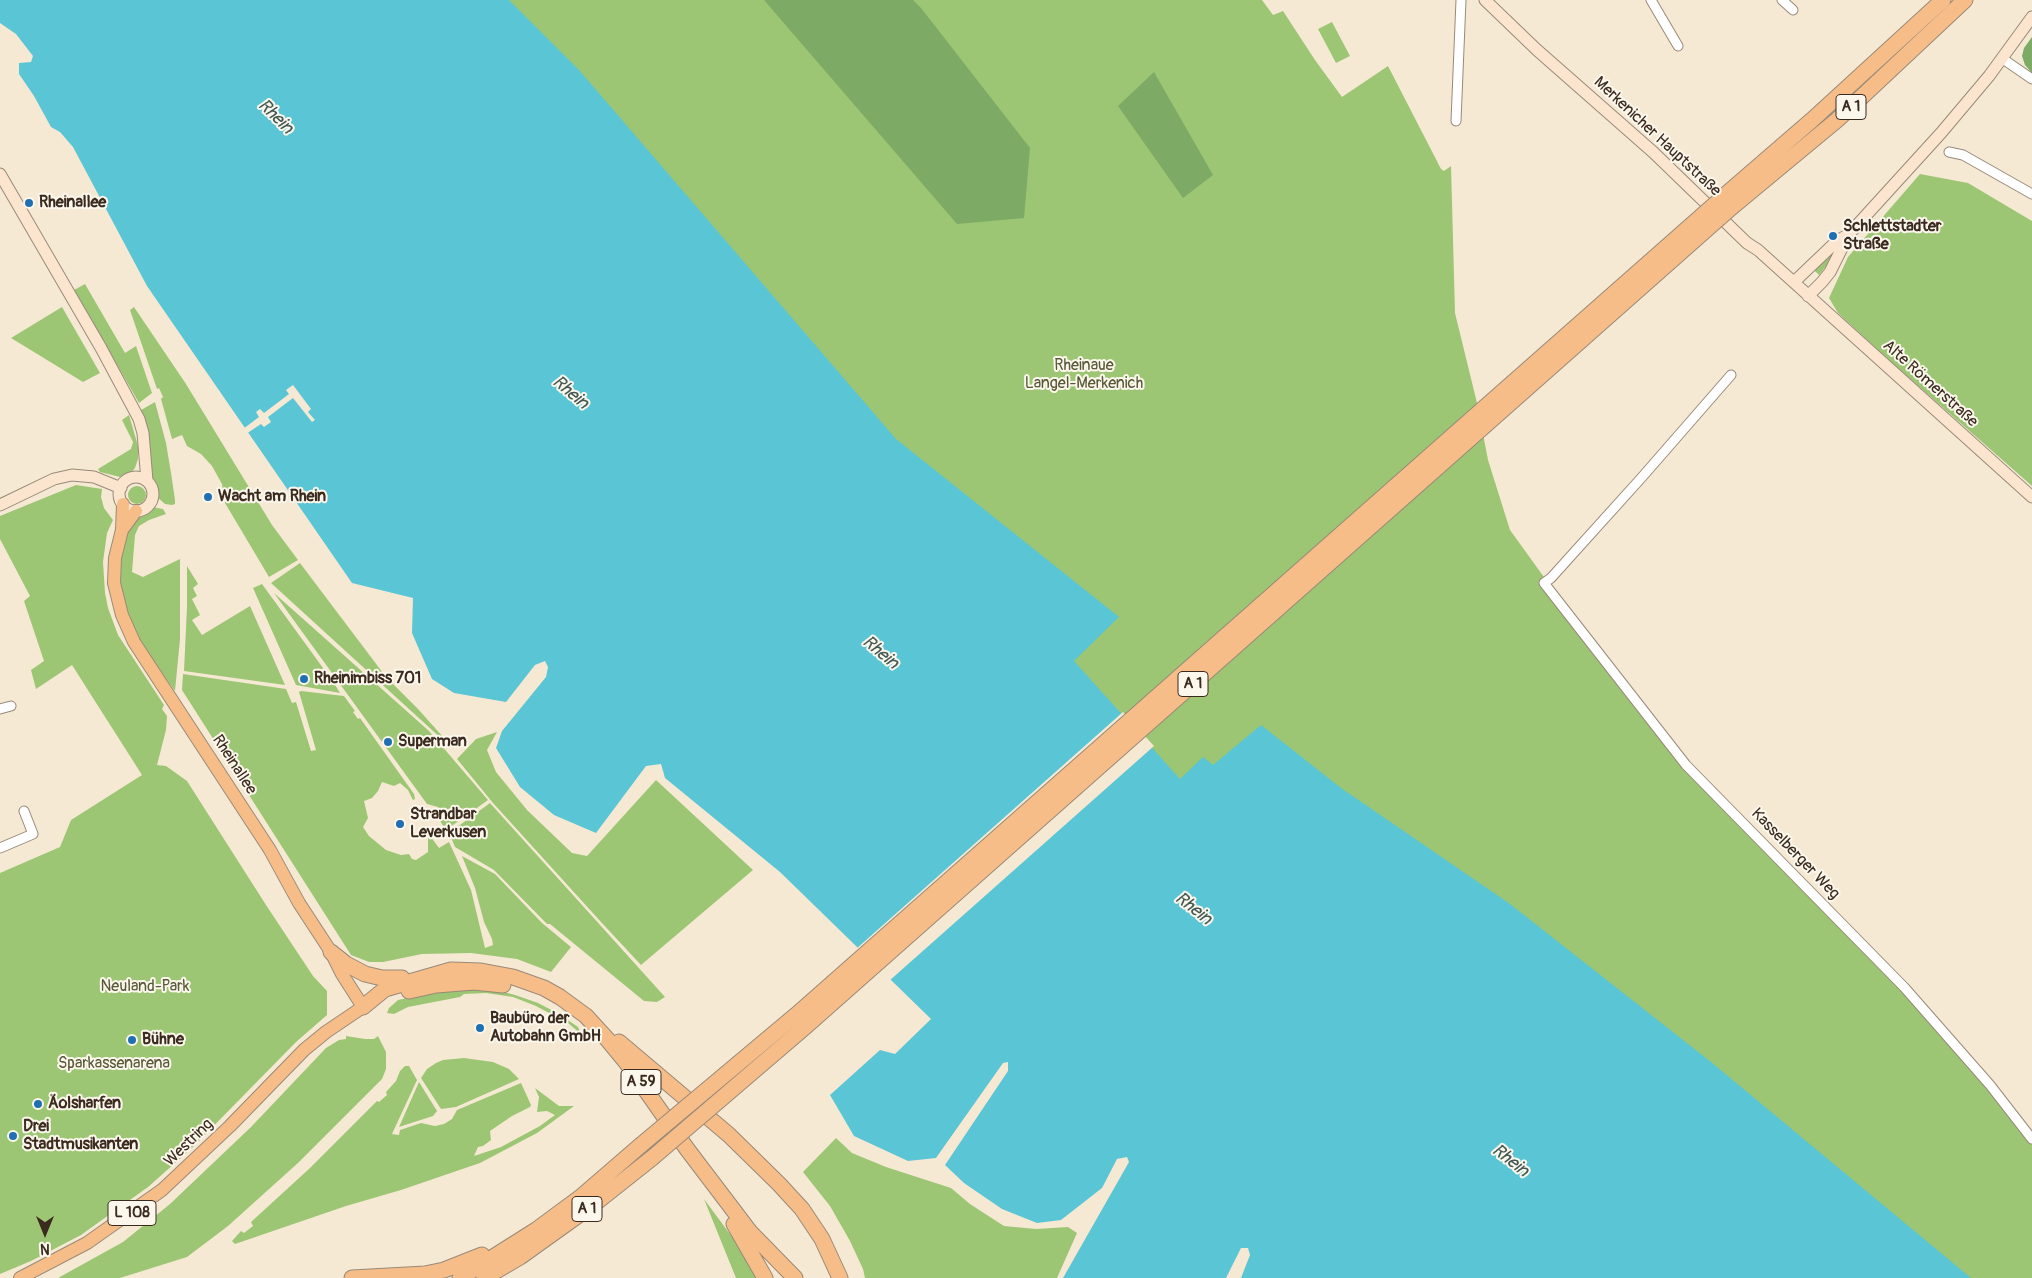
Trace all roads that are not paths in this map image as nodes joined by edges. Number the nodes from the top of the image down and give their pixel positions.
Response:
1 (1461, 0) edge
2 (1485, 0) edge
3 (1651, 0) edge
4 (1782, 0) edge
5 (1938, 0) edge
6 (1943, 0) edge
7 (1965, 0) edge
8 (1793, 10) dead end
9 (2032, 17) edge
10 (1920, 22) junction
11 (1678, 46) dead end
12 (2003, 59) junction
13 (2032, 78) edge
14 (1456, 121) dead end
15 (1949, 152) dead end
16 (0, 174) edge
17 (2032, 194) edge
18 (1728, 202) junction
19 (1849, 234) junction
20 (1794, 282) junction
21 (1808, 296) junction
22 (1731, 375) dead end
23 (142, 479) junction
24 (121, 488) junction
25 (2032, 496) edge
26 (0, 504) edge
27 (123, 504) junction
28 (136, 511) junction
29 (122, 530) junction
30 (11, 706) dead end
31 (0, 709) edge
32 (24, 811) dead end
33 (0, 848) edge
34 (332, 952) junction
35 (430, 974) junction
36 (363, 1007) junction
37 (586, 1016) junction
38 (2032, 1139) edge
39 (729, 1217) junction
40 (536, 1230) junction
41 (20, 1278) edge
42 (352, 1278) edge
43 (460, 1278) edge
44 (484, 1278) edge
45 (765, 1278) edge
46 (785, 1278) edge
47 (795, 1278) edge
48 (840, 1278) edge

1 - 14 street
2 - 20 street, Merkenicher Hauptstraße
3 - 11 street
4 - 8 street
5 - 10 highway, A 1
6 - 10 highway, A 1
7 - 18 highway, A 1
9 - 12 street
10 - 18 highway, A 1
12 - 13 street
12 - 19 street
15 - 17 street
16 - 23 street, Rheinallee
18 - 40 highway, A 1, bridge
18 - 44 highway, A 1, bridge
19 - 20 street
19 - 21 street
20 - 21 street, Merkenicher Hauptstraße
21 - 25 street, Alte Römerstraße
22 - 38 street, Kasselberger Weg
23 - 24 street
23 - 28 street, Rheinallee
24 - 26 street
24 - 27 street, Rheinallee
27 - 28 street
27 - 29 main road, Rheinallee
28 - 29 main road, Rheinallee
29 - 34 main road, Rheinallee
30 - 31 street
32 - 33 street
34 - 35 highway
34 - 36 main road, Rheinallee
35 - 36 highway
35 - 37 highway, A 59
36 - 39 highway, A 59
36 - 41 main road, Westring / L 108
37 - 47 highway, A 59
37 - 48 highway
39 - 45 highway
39 - 46 highway, A 59
40 - 42 highway
40 - 43 highway, A 1

